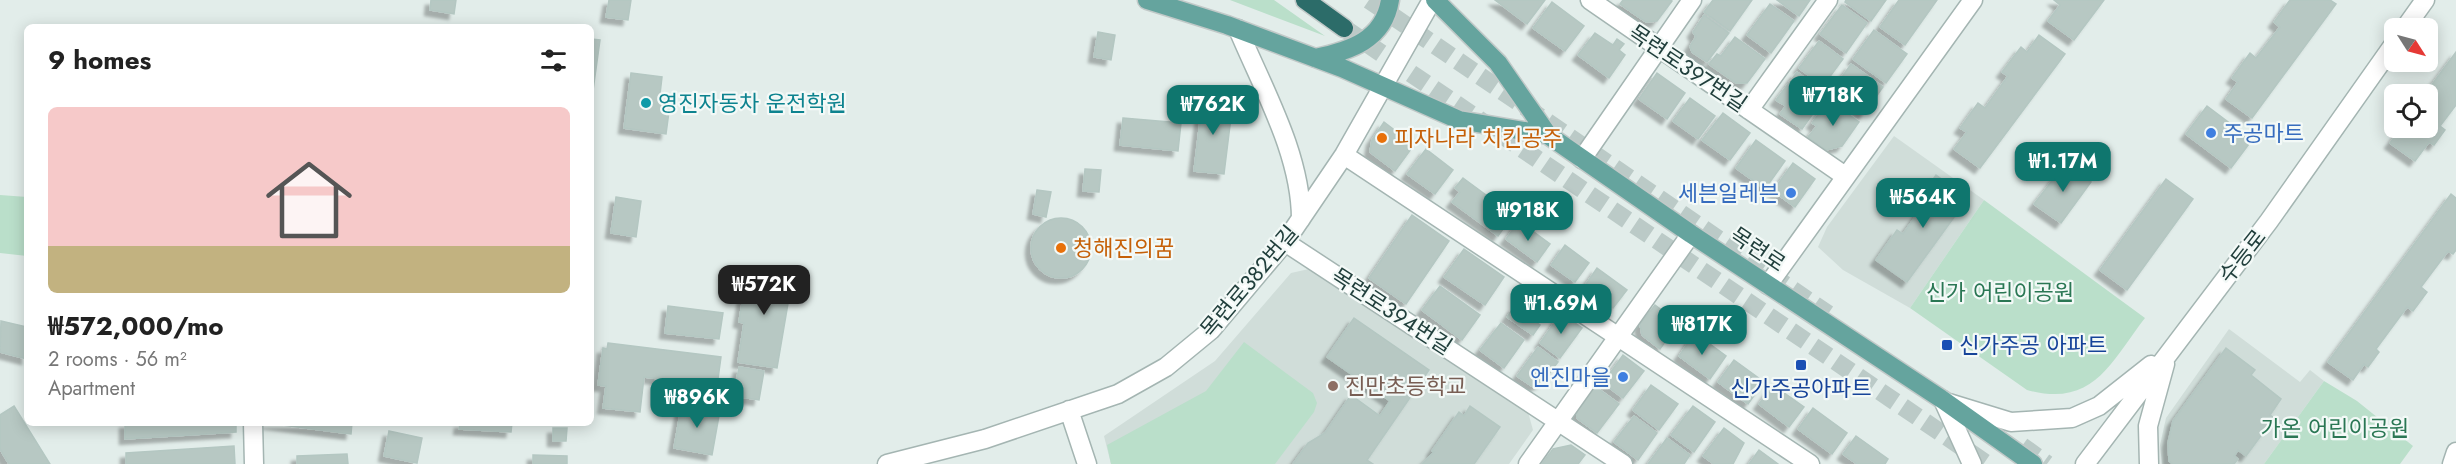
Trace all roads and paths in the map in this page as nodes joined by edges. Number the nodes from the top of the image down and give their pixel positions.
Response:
1 (1147, 0) edge
2 (1305, 0) edge
3 (1390, 0) edge
4 (1433, 0) edge
5 (1590, 0) edge
6 (1692, 0) edge
7 (1828, 0) edge
8 (1973, 0) edge
9 (2425, 0) edge
10 (2412, 18) edge
11 (1344, 27) tunnel mouth
12 (1238, 29) junction
13 (1658, 48) junction
14 (1315, 58) junction
15 (2384, 58) edge
16 (1383, 87) junction
17 (1749, 110) junction
18 (1548, 135) junction
19 (1344, 155) junction
20 (1582, 159) junction
21 (1845, 176) junction
22 (1301, 219) junction
23 (1691, 234) junction
24 (1285, 242) junction
25 (1768, 285) junction
26 (1617, 337) junction
27 (2169, 351) junction
28 (1943, 400) junction
29 (1069, 410) junction
30 (1559, 421) junction
31 (253, 426) edge
32 (2456, 452) edge
33 (254, 464) edge
34 (887, 464) edge
35 (1087, 464) edge
36 (1528, 464) edge
37 (1623, 464) edge
38 (1810, 464) edge
39 (1972, 464) edge
40 (2033, 464) tunnel mouth
41 (2085, 464) edge
42 (2149, 464) edge
43 (2452, 464) edge

1 - 12 main road, 목련로
2 - 11 highway
3 - 14 main road
4 - 16 street, 목련로382번길
4 - 18 main road, 목련로
5 - 13 street, 목련로397번길
6 - 13 street
7 - 17 street
8 - 21 street
9 - 10 street
12 - 14 main road, 목련로
12 - 22 street
13 - 17 street, 목련로397번길
13 - 20 street
14 - 16 main road, 목련로
15 - 27 street, 수등로
16 - 18 main road, 목련로
16 - 19 street, 목련로382번길
17 - 21 street, 목련로397번길
18 - 20 main road, 목련로
19 - 22 street, 목련로382번길
19 - 26 street
20 - 23 main road, 목련로
21 - 25 street
22 - 24 street, 목련로382번길
23 - 25 main road, 목련로
23 - 26 street
24 - 29 street, 목련로382번길
24 - 30 street, 목련로394번길
25 - 28 main road, 목련로
26 - 30 street
26 - 38 street
27 - 28 street, 목련로
27 - 41 street, 수등로
27 - 42 street
28 - 39 street
28 - 40 main road, 목련로
29 - 34 street, 목련로382번길
29 - 35 street
30 - 36 street
30 - 37 street, 목련로394번길
31 - 33 street
32 - 43 street

